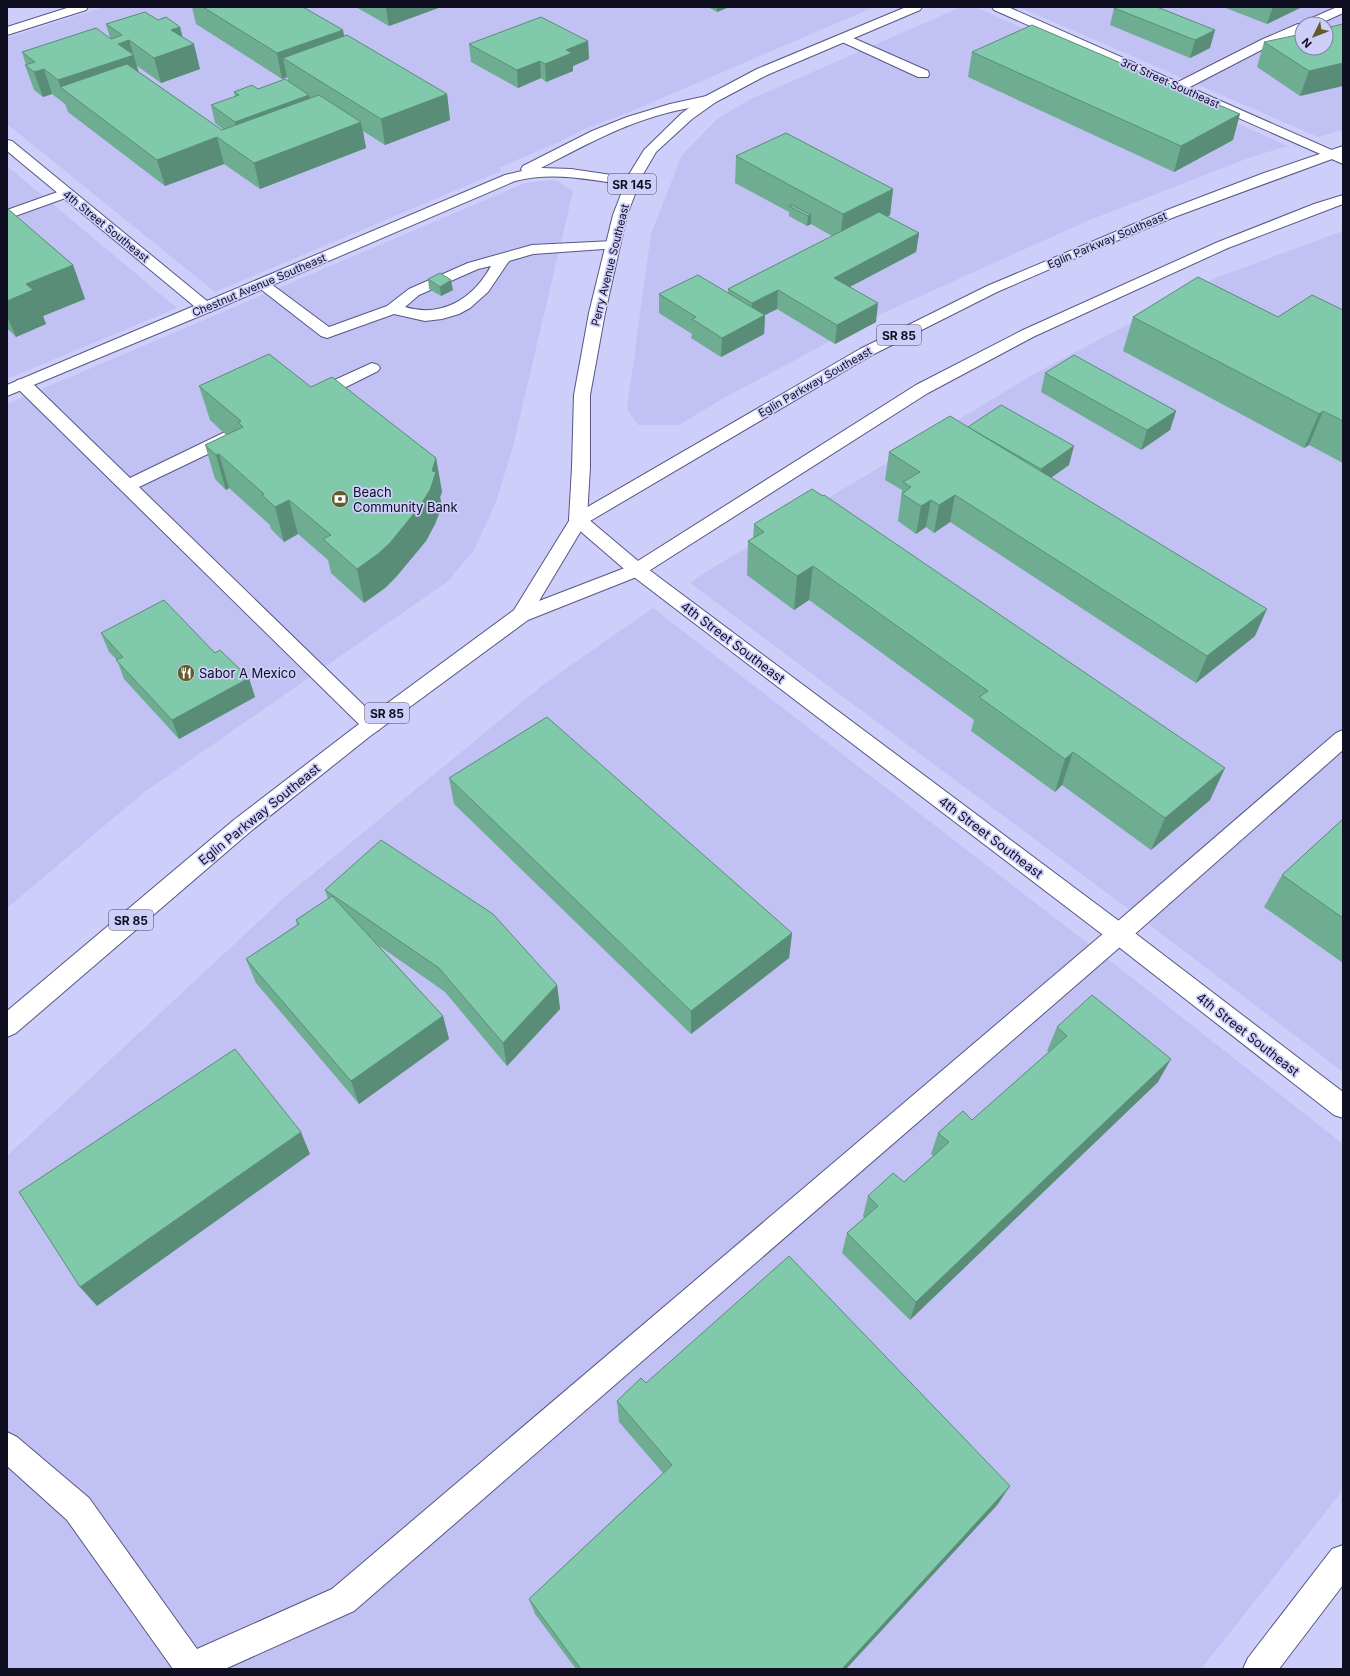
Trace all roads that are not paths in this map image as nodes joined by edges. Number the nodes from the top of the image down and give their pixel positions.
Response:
1 (82, 7) edge
2 (915, 7) edge
3 (998, 7) edge
4 (1343, 9) edge
5 (1327, 16) edge
6 (1294, 30) edge
7 (7, 31) edge
8 (844, 38) junction
9 (923, 74) dead end
10 (1179, 87) junction
11 (711, 99) junction
12 (7, 144) edge
13 (1339, 154) edge
14 (510, 178) junction
15 (632, 182) junction
16 (66, 193) junction
17 (1343, 199) edge
18 (7, 215) edge
19 (613, 245) junction
20 (503, 258) junction
21 (262, 284) junction
22 (206, 308) junction
23 (393, 309) junction
24 (372, 368) dead end
25 (15, 388) edge
26 (298, 404) edge
27 (229, 437) edge
28 (128, 486) junction
29 (578, 520) junction
30 (637, 570) junction
31 (521, 614) junction
32 (372, 724) junction
33 (1343, 738) edge
34 (1119, 934) junction
35 (7, 1026) edge
36 (1343, 1107) edge
37 (7, 1447) edge
38 (1343, 1560) edge
39 (190, 1668) edge
40 (1259, 1669) edge

1 - 7 main road
2 - 8 main road, Perry Avenue Southeast / SR 145
3 - 10 main road, 3rd Street Southeast
4 - 5 main road
6 - 10 main road
8 - 9 main road
8 - 11 main road, Perry Avenue Southeast / SR 145
10 - 13 main road, 3rd Street Southeast
11 - 14 main road, Chestnut Avenue Southeast
11 - 15 main road, Perry Avenue Southeast / SR 145
12 - 16 main road, 4th Street Southeast
13 - 29 main road, Eglin Parkway Southeast / SR 85
14 - 15 main road, Chestnut Avenue Southeast
14 - 21 main road, Chestnut Avenue Southeast
15 - 19 main road, Perry Avenue Southeast / SR 145
16 - 18 main road
16 - 22 main road, 4th Street Southeast
17 - 30 main road, Eglin Parkway Southeast / SR 85
19 - 20 main road
19 - 29 main road, Perry Avenue Southeast / SR 145
20 - 23 main road
20 - 23 main road
21 - 22 main road, Chestnut Avenue Southeast
21 - 23 main road
22 - 25 main road, Chestnut Avenue Southeast
24 - 26 main road
25 - 28 main road
27 - 28 main road
28 - 32 main road
29 - 30 main road, 4th Street Southeast
29 - 31 main road, Eglin Parkway Southeast / SR 85
30 - 31 main road, Eglin Parkway Southeast / SR 85
30 - 34 main road, 4th Street Southeast
31 - 32 main road, Eglin Parkway Southeast / SR 85
32 - 35 main road, Eglin Parkway Southeast / SR 85
33 - 34 main road
34 - 36 main road, 4th Street Southeast
34 - 39 main road
37 - 39 main road
38 - 40 main road

